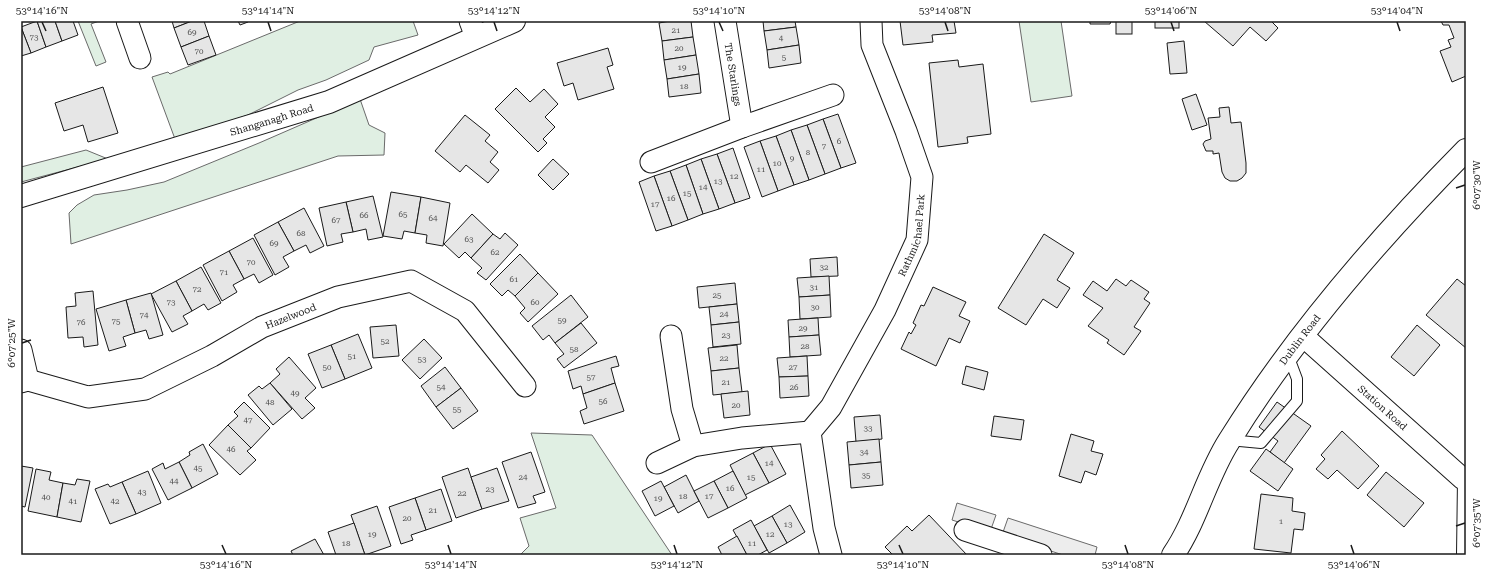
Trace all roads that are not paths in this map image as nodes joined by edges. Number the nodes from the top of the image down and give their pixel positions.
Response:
1 (127, 21) edge
2 (514, 21) edge
3 (725, 21) edge
4 (871, 21) edge
5 (473, 29) edge
6 (140, 58) dead end
7 (833, 95) dead end
8 (742, 127) junction
9 (1466, 150) edge
10 (651, 162) dead end
11 (21, 196) edge
12 (671, 336) dead end
13 (1303, 336) junction
14 (21, 350) edge
15 (1288, 355) junction
16 (24, 381) edge
17 (525, 386) dead end
18 (810, 432) junction
19 (1229, 440) junction
20 (693, 446) junction
21 (657, 463) dead end
22 (1462, 478) joint
23 (965, 530) dead end
24 (1001, 549) edge
25 (831, 555) edge
26 (1040, 555) edge
27 (1173, 555) edge
28 (1462, 555) edge

1 - 6 street
2 - 5 main road, Shanganagh Road
3 - 8 street, The Starlings
4 - 18 street, Rathmichael Park
5 - 11 main road, Shanganagh Road
7 - 8 street
8 - 10 street
9 - 13 main road, Dublin Road
12 - 20 street
13 - 15 main road, Dublin Road
13 - 22 street, Station Road
14 - 16 street, Hazelwood
15 - 19 main road, Dublin Road
15 - 19 lane
16 - 17 street, Hazelwood
18 - 20 street
18 - 25 street
19 - 27 main road, Dublin Road
20 - 21 street
22 - 28 lane
23 - 24 street
24 - 26 street

